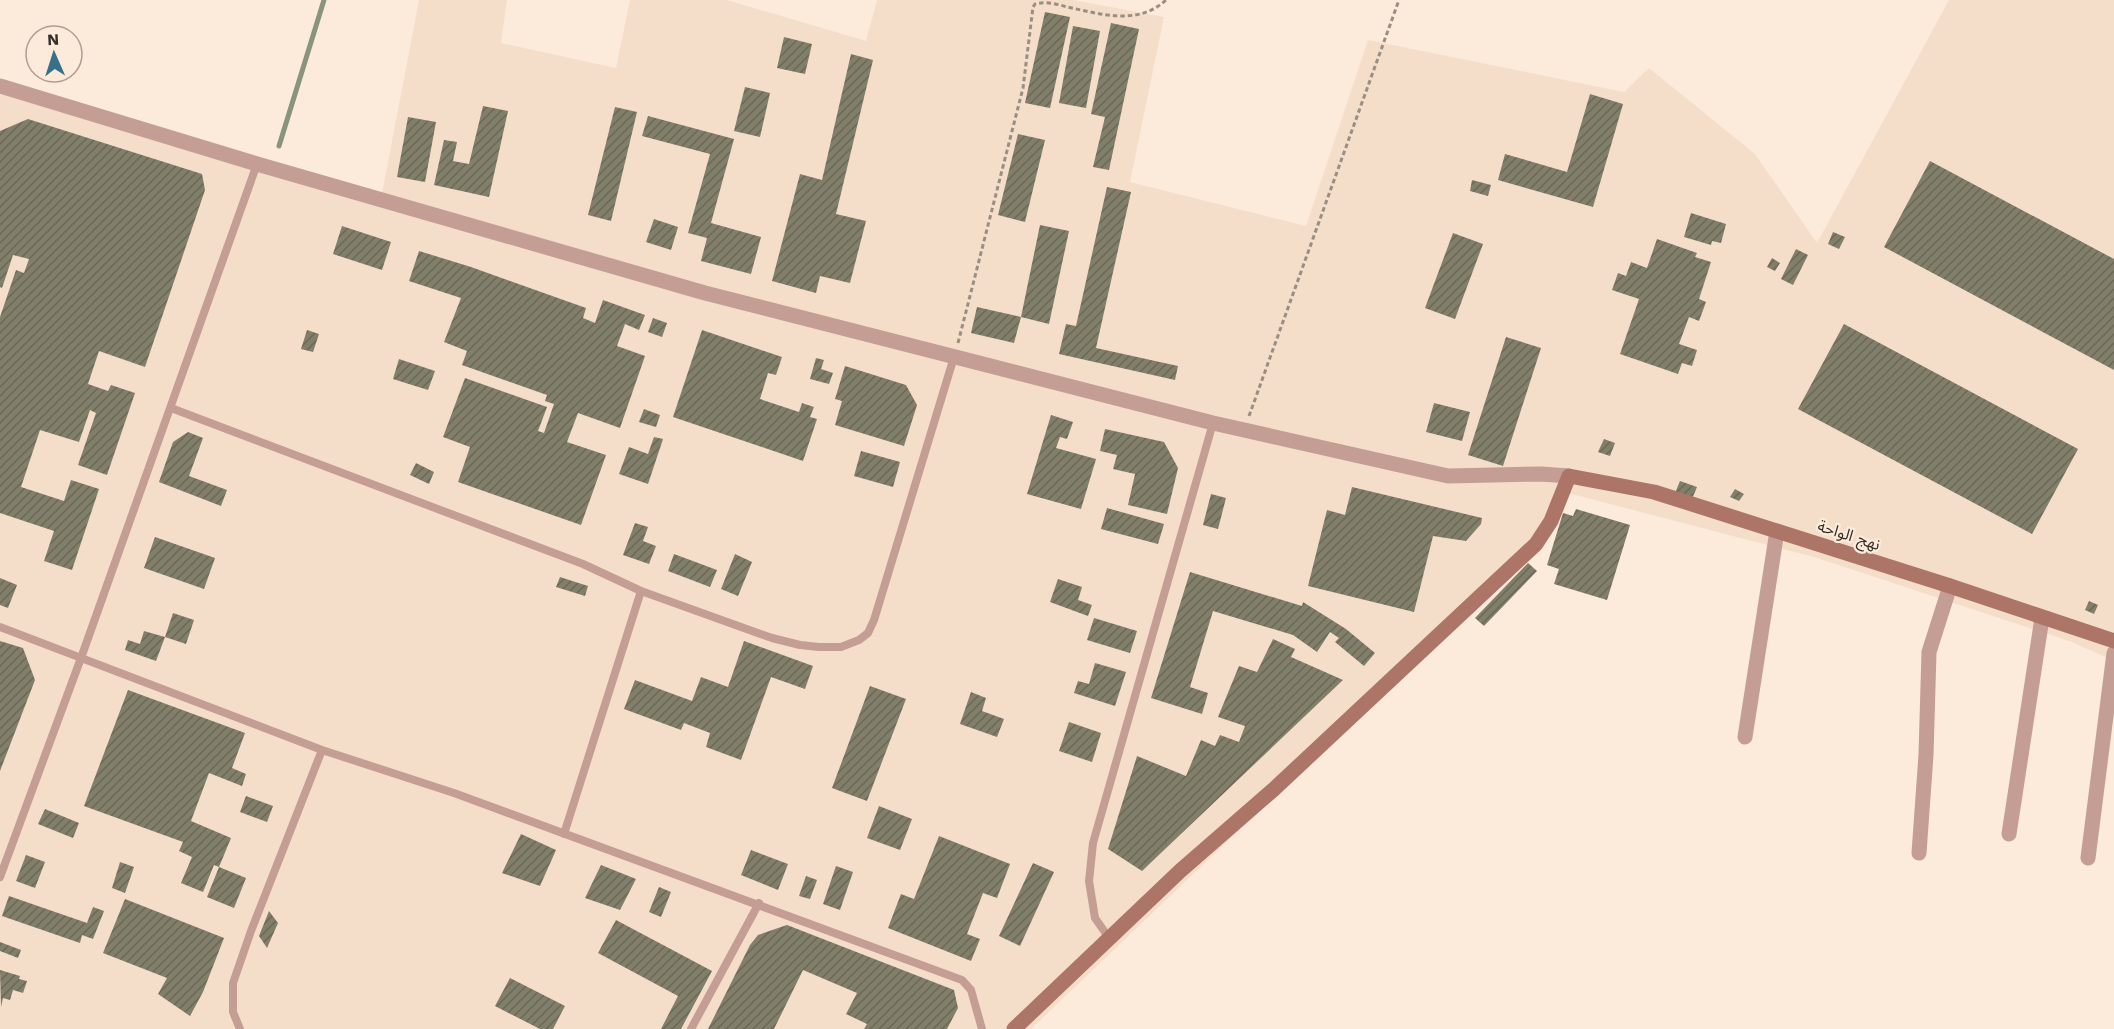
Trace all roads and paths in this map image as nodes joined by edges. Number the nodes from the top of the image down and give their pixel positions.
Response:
1 (1166, 0) edge
2 (1399, 0) edge
3 (0, 86) edge
4 (257, 164) junction
5 (954, 357) junction
6 (171, 408) junction
7 (1213, 423) junction
8 (1244, 430) junction
9 (1569, 476) junction
10 (1777, 531) junction
11 (1950, 586) junction
12 (641, 591) junction
13 (2042, 618) junction
14 (0, 627) edge
15 (2114, 641) edge
16 (2114, 653) edge
17 (81, 658) junction
18 (1745, 737) dead end
19 (322, 750) junction
20 (564, 834) junction
21 (2009, 834) dead end
22 (1919, 853) dead end
23 (2088, 858) dead end
24 (0, 877) edge
25 (759, 903) junction
26 (1109, 938) junction
27 (239, 1029) edge
28 (691, 1029) edge
29 (982, 1029) edge
30 (1014, 1029) edge

1 - 5 path
2 - 8 path
3 - 4 street
4 - 5 street
4 - 6 lane
5 - 7 street
5 - 12 lane
6 - 12 lane
6 - 17 lane
7 - 8 street
7 - 26 lane
8 - 9 street
9 - 10 street, نهج الواحة
9 - 26 street
10 - 11 street, نهج الواحة
10 - 18 street
11 - 13 street, نهج الواحة
11 - 22 street
12 - 20 lane
13 - 15 street, نهج الواحة
13 - 21 street
14 - 17 lane
16 - 23 street
17 - 19 lane
17 - 24 lane
19 - 20 lane
19 - 27 lane
20 - 25 lane
25 - 28 lane
25 - 29 lane
26 - 30 street

